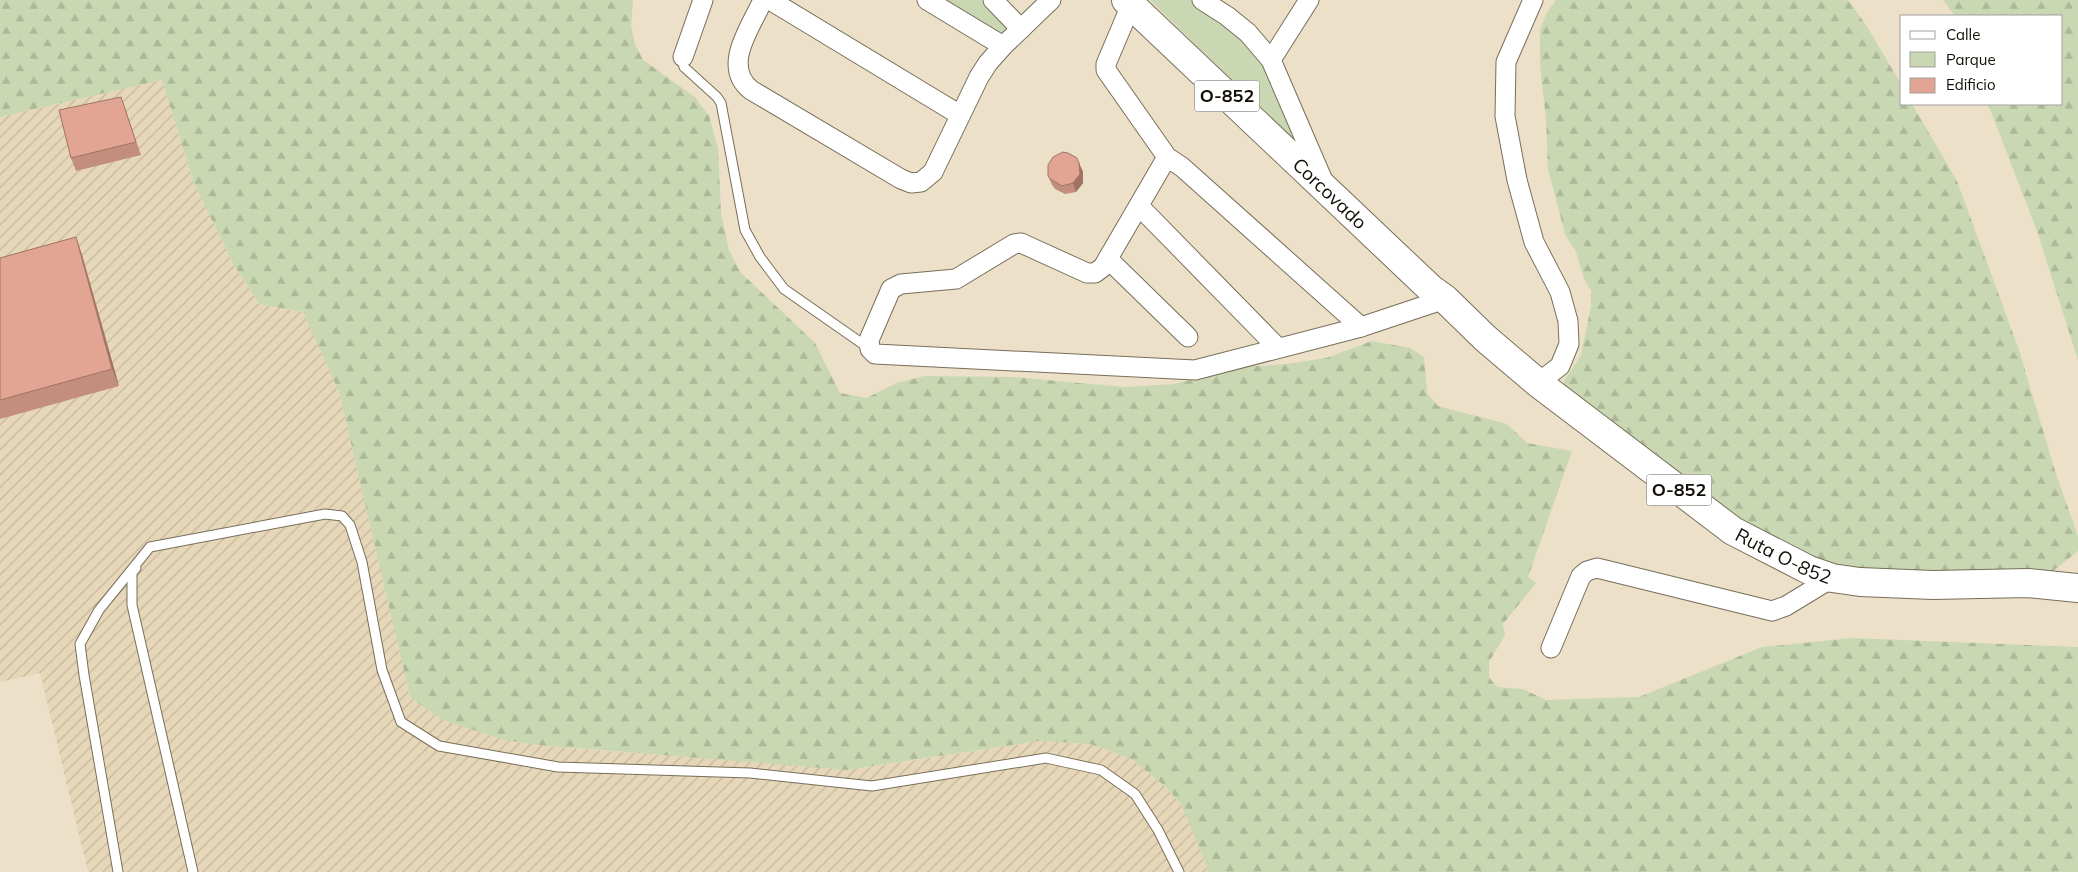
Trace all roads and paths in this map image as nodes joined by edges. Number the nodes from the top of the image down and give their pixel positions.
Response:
1 (703, 0) edge
2 (763, 0) edge
3 (770, 0) edge
4 (927, 0) edge
5 (992, 0) edge
6 (1051, 0) edge
7 (1202, 0) edge
8 (1309, 0) edge
9 (1532, 0) edge
10 (1129, 2) edge
11 (1021, 29) junction
12 (1003, 46) junction
13 (683, 57) joint
14 (1271, 60) junction
15 (960, 115) junction
16 (1167, 157) junction
17 (1328, 192) junction
18 (1138, 206) junction
19 (1108, 259) junction
20 (1445, 299) junction
21 (1361, 327) junction
22 (1188, 337) dead end
23 (1278, 348) junction
24 (870, 349) junction
25 (1538, 383) junction
26 (150, 547) junction
27 (1832, 578) junction
28 (2078, 588) edge
29 (1551, 648) dead end
30 (118, 872) edge
31 (193, 872) edge
32 (1179, 872) edge

1 - 13 street
2 - 15 street
3 - 15 street
4 - 12 street
5 - 11 street
6 - 11 street
7 - 14 street
8 - 14 street
9 - 25 street
10 - 16 street
10 - 17 main road, Corcovado / O-852
11 - 12 street
12 - 15 street
13 - 24 lane
14 - 17 street
16 - 18 street
16 - 21 street
17 - 20 main road, Corcovado / O-852
18 - 19 street
18 - 23 street
19 - 22 street
19 - 24 street
20 - 21 street
20 - 25 main road, Corcovado / O-852
21 - 23 street
23 - 24 street
25 - 27 main road, Ruta O-852 / O-852
26 - 30 lane
26 - 31 lane
26 - 32 lane
27 - 28 main road, Ruta O-852 / O-852
27 - 29 street

